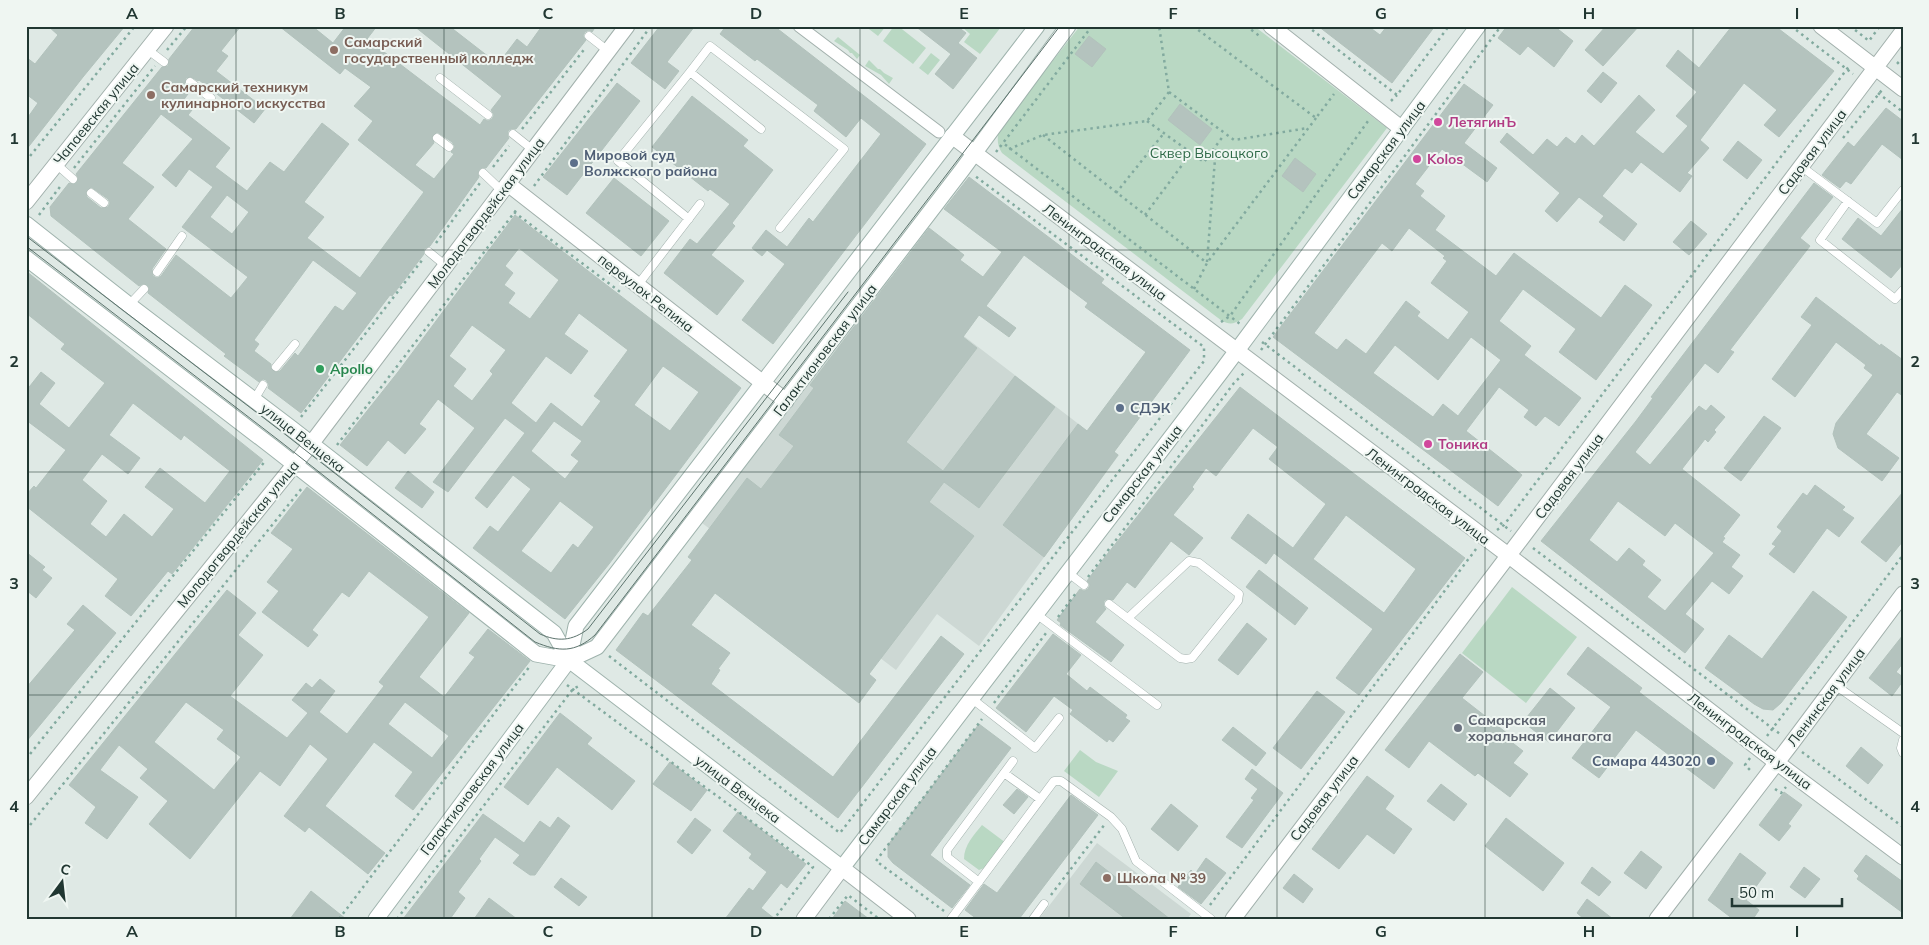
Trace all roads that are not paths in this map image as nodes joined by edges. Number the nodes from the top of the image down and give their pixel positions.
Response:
1 (166, 26) edge
2 (627, 26) edge
3 (799, 26) edge
4 (1037, 26) edge
5 (1068, 26) edge
6 (1271, 26) edge
7 (1478, 26) edge
8 (1821, 26) edge
9 (1903, 31) edge
10 (591, 37) road end
11 (148, 50) junction
12 (608, 51) junction
13 (162, 60) road end
14 (1875, 67) junction
15 (690, 72) junction
16 (440, 78) dead end
17 (190, 82) dead end
18 (1903, 89) edge
19 (211, 98) dead end
20 (488, 115) dead end
21 (1402, 129) junction
22 (761, 130) dead end
23 (945, 134) junction
24 (515, 135) road end
25 (437, 138) dead end
26 (449, 147) dead end
27 (533, 150) junction
28 (975, 153) junction
29 (55, 163) junction
30 (1802, 166) junction
31 (484, 174) road end
32 (71, 177) road end
33 (505, 187) junction
34 (1903, 190) edge
35 (91, 193) dead end
36 (1848, 201) junction
37 (26, 202) edge
38 (104, 203) dead end
39 (700, 204) dead end
40 (32, 219) edge
41 (689, 219) junction
42 (780, 228) dead end
43 (182, 236) dead end
44 (429, 252) road end
45 (26, 258) edge
46 (446, 266) junction
47 (156, 272) dead end
48 (637, 286) junction
49 (144, 289) dead end
50 (1903, 290) edge
51 (128, 305) junction
52 (295, 344) dead end
53 (1237, 350) junction
54 (276, 367) dead end
55 (762, 384) junction
56 (263, 385) dead end
57 (254, 400) junction
58 (786, 401) junction
59 (311, 444) junction
60 (294, 464) junction
61 (1508, 555) junction
62 (1066, 572) junction
63 (1083, 585) road end
64 (1903, 594) edge
65 (1109, 604) dead end
66 (1035, 613) junction
67 (1128, 618) junction
68 (569, 660) junction
69 (1835, 685) junction
70 (971, 698) junction
71 (1156, 705) dead end
72 (1058, 718) dead end
73 (1903, 732) edge
74 (1903, 740) edge
75 (1903, 753) edge
76 (1013, 761) dead end
77 (1776, 762) junction
78 (1004, 773) junction
79 (26, 797) edge
80 (1040, 799) junction
81 (1903, 857) edge
82 (842, 868) junction
83 (979, 882) junction
84 (1044, 904) road end
85 (1208, 916) edge
86 (952, 918) edge
87 (376, 919) edge
88 (804, 919) edge
89 (908, 919) edge
90 (1033, 919) edge
91 (1232, 919) edge
92 (1657, 919) edge

1 - 11 street, Чапаевская улица
2 - 12 street, Молодогвардейская улица
3 - 23 street, Ленинградская улица
4 - 23 street, Галактионовская улица
5 - 28 street, Галактионовская улица
6 - 21 street
7 - 21 street, Самарская улица
8 - 14 street
9 - 14 street, Садовая улица
10 - 12 lane
11 - 13 lane
11 - 29 street, Чапаевская улица
12 - 27 street, Молодогвардейская улица
14 - 18 street
14 - 30 street, Садовая улица
15 - 22 lane
15 - 41 lane
15 - 42 lane
16 - 20 lane
17 - 19 lane
21 - 53 street, Самарская улица
23 - 28 street, Ленинградская улица
23 - 55 street, Галактионовская улица
24 - 27 lane
25 - 26 lane
27 - 33 street, Молодогвардейская улица
28 - 53 street, Ленинградская улица
28 - 58 street, Галактионовская улица
29 - 32 lane
29 - 37 street, Чапаевская улица
30 - 36 lane
30 - 61 street, Садовая улица
31 - 33 lane
33 - 46 street, Молодогвардейская улица
33 - 48 street, переулок Репина
34 - 36 lane
35 - 38 lane
36 - 50 lane
39 - 41 lane
40 - 51 street, улица Венцека
41 - 48 lane
43 - 47 lane
44 - 46 lane
45 - 60 street, улица Венцека
46 - 59 street, Молодогвардейская улица
48 - 55 street, переулок Репина
49 - 51 lane
51 - 57 street, улица Венцека
52 - 54 lane
53 - 61 street, Ленинградская улица
53 - 62 street, Самарская улица
55 - 58 street, переулок Репина
55 - 68 street, Галактионовская улица
56 - 57 lane
57 - 59 street, улица Венцека
58 - 68 street, Галактионовская улица
59 - 60 street, Молодогвардейская улица
59 - 68 street, улица Венцека
60 - 68 street, улица Венцека
60 - 79 street, Молодогвардейская улица
61 - 77 street, Ленинградская улица
61 - 91 street, Садовая улица
62 - 63 lane
62 - 66 street, Самарская улица
64 - 69 street, Ленинская улица
65 - 67 lane
66 - 70 street, Самарская улица
66 - 71 lane
67 - 67 lane
68 - 82 street, улица Венцека
68 - 87 street, Галактионовская улица
69 - 73 lane
69 - 77 street, Ленинская улица
70 - 72 lane
70 - 82 street, Самарская улица
74 - 75 lane
76 - 78 lane
77 - 81 street, Ленинградская улица
77 - 92 street, Ленинская улица
78 - 80 lane
78 - 83 lane
80 - 83 lane
80 - 85 lane
82 - 88 street, Самарская улица
82 - 89 street, улица Венцека
83 - 86 lane
84 - 90 lane

